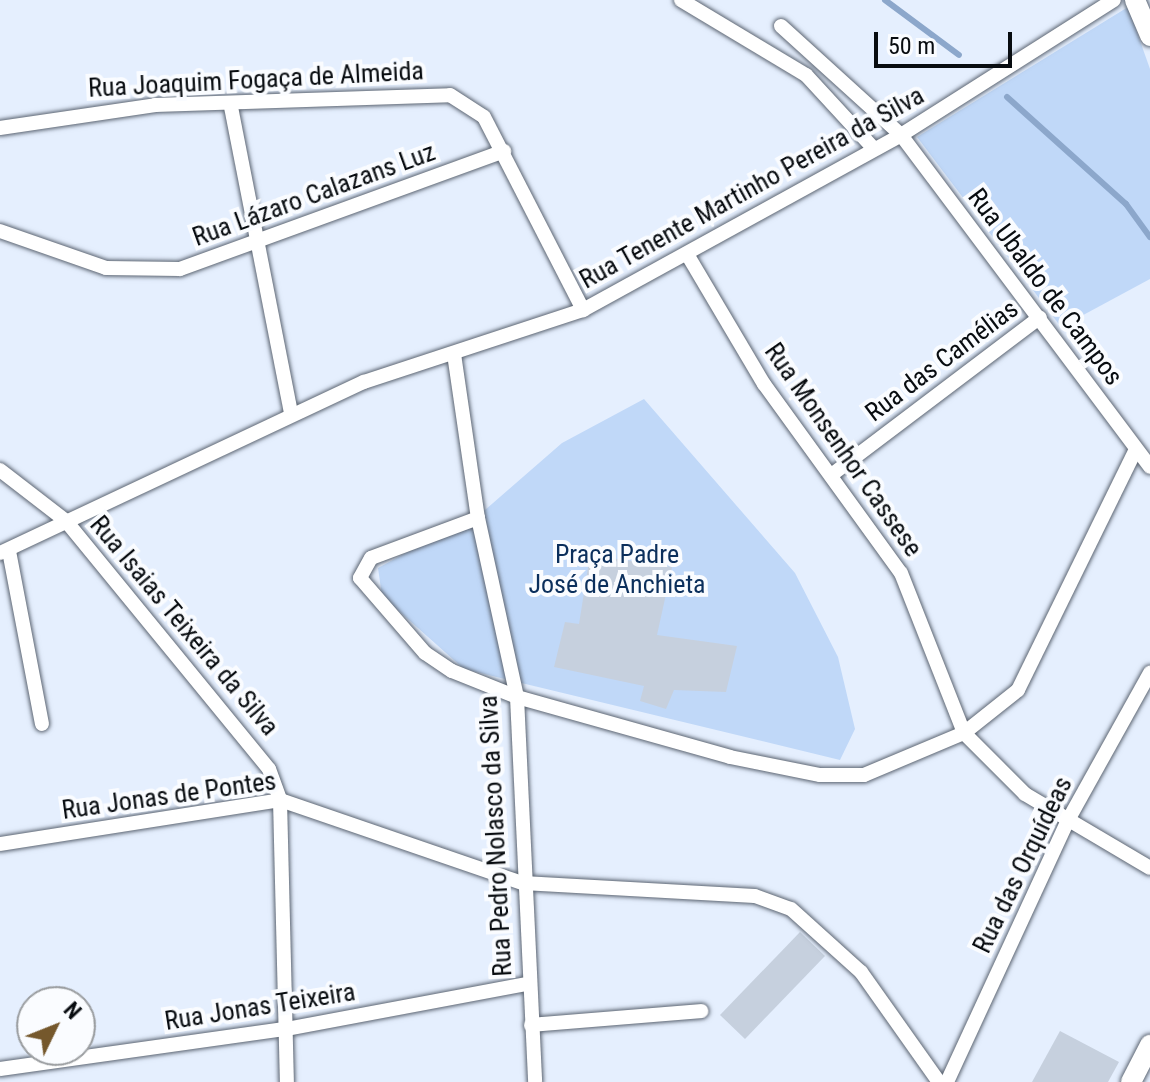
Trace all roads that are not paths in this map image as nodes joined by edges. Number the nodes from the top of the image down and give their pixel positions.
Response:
1 (681, 0) edge
2 (1114, 0) edge
3 (1135, 0) edge
4 (781, 26) dead end
5 (1148, 26) edge
6 (231, 107) junction
7 (0, 128) edge
8 (901, 135) junction
9 (874, 149) junction
10 (504, 151) junction
11 (0, 231) edge
12 (260, 245) junction
13 (687, 254) junction
14 (583, 310) junction
15 (1040, 317) junction
16 (454, 354) junction
17 (291, 413) junction
18 (1135, 451) junction
19 (1150, 467) edge
20 (0, 470) edge
21 (834, 473) junction
22 (478, 518) junction
23 (66, 521) junction
24 (4, 552) edge
25 (1150, 673) edge
26 (517, 697) junction
27 (42, 724) dead end
28 (964, 733) junction
29 (280, 800) junction
30 (1067, 822) junction
31 (0, 844) edge
32 (1150, 868) edge
33 (523, 883) junction
34 (527, 984) junction
35 (701, 1011) dead end
36 (531, 1025) junction
37 (286, 1029) junction
38 (1150, 1045) edge
39 (0, 1069) edge
40 (287, 1082) edge
41 (535, 1082) edge
42 (939, 1082) edge
43 (947, 1082) edge
44 (1131, 1082) edge

1 - 9 street
2 - 8 street, Rua Tenente Martinho Pereira da Silva
3 - 5 main road
4 - 8 street, Rua Ubaldo de Campos
6 - 7 street, Rua Joaquim Fogaça de Almeida
6 - 10 street, Rua Joaquim Fogaça de Almeida
6 - 12 street
8 - 9 street, Rua Tenente Martinho Pereira da Silva
8 - 15 street, Rua Ubaldo de Campos
9 - 13 street, Rua Tenente Martinho Pereira da Silva
10 - 12 street, Rua Lázaro Calazans Luz
10 - 14 street, Rua Joaquim Fogaça de Almeida
11 - 12 street, Rua Lázaro Calazans Luz
12 - 17 street
13 - 14 street, Rua Tenente Martinho Pereira da Silva
13 - 21 street, Rua Monsenhor Cassese
14 - 16 street, Rua Tenente Martinho Pereira da Silva
15 - 18 street, Rua Ubaldo de Campos
15 - 21 street, Rua das Camélias
16 - 17 street, Rua Tenente Martinho Pereira da Silva
16 - 22 street, Rua Pedro Nolasco da Silva
17 - 23 street, Rua Tenente Martinho Pereira da Silva
18 - 19 street, Rua Ubaldo de Campos
18 - 28 street
20 - 23 street, Rua Isaias Teixeira da Silva
21 - 28 street, Rua Monsenhor Cassese
22 - 26 street, Rua Pedro Nolasco da Silva
22 - 26 street
23 - 24 street, Rua Tenente Martinho Pereira da Silva
23 - 29 street, Rua Isaias Teixeira da Silva
24 - 27 street
25 - 30 street, Rua das Orquídeas
26 - 28 street
26 - 33 street, Rua Pedro Nolasco da Silva
28 - 30 street, Rua Monsenhor Cassese
29 - 31 street, Rua Jonas de Pontes
29 - 33 street, Rua Jonas de Pontes
29 - 37 street, Rua Isaias Teixeira da Silva
30 - 32 street, Rua Monsenhor Cassese
30 - 43 street, Rua das Orquídeas
33 - 34 street, Rua Pedro Nolasco da Silva
33 - 42 street, Rua Jonas de Pontes
34 - 36 street, Rua Pedro Nolasco da Silva
34 - 37 street, Rua Jonas Teixeira
35 - 36 street
36 - 41 street, Rua Pedro Nolasco da Silva
37 - 39 street, Rua Jonas Teixeira
37 - 40 street, Rua Isaias Teixeira da Silva
38 - 44 main road

